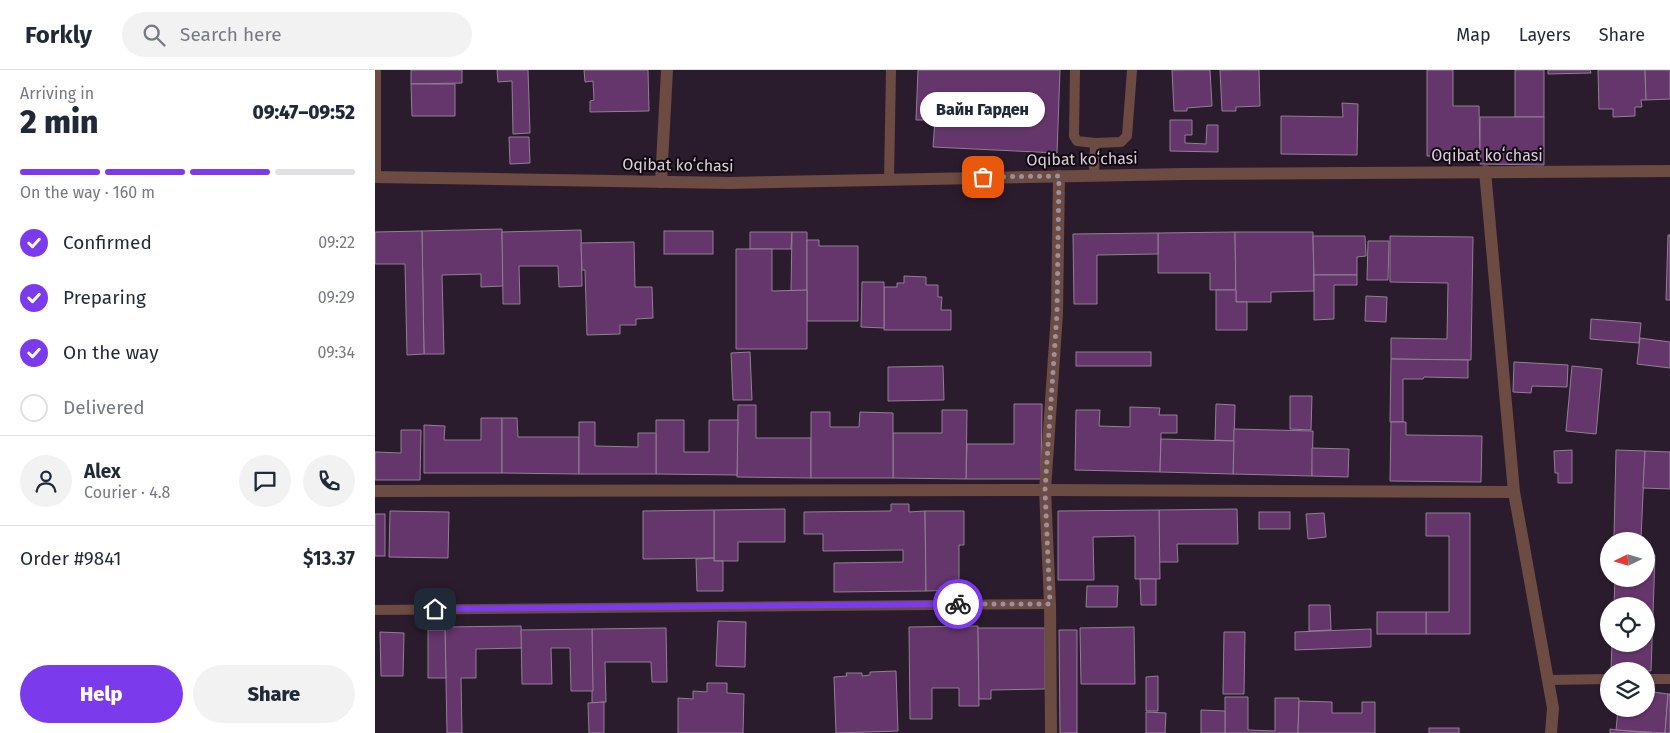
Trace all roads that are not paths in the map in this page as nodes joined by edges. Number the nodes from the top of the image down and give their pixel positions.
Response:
1 (375, 70) edge
2 (667, 70) edge
3 (891, 70) edge
4 (1075, 70) edge
5 (1132, 70) edge
6 (1095, 143) junction
7 (1485, 171) junction
8 (1670, 171) edge
9 (1094, 175) junction
10 (1059, 176) junction
11 (375, 177) edge
12 (889, 179) junction
13 (661, 182) junction
14 (1045, 490) junction
15 (375, 491) edge
16 (1514, 492) junction
17 (1050, 604) junction
18 (375, 610) edge
19 (1600, 679) edge
20 (1655, 679) edge
21 (1670, 679) edge
22 (1547, 680) junction
23 (1051, 733) edge
24 (1551, 733) edge

1 - 11 street
2 - 13 street
3 - 12 lane
4 - 6 lane
5 - 6 lane
6 - 9 lane
7 - 8 street, Oqibat koʻchasi
7 - 9 street, Oqibat koʻchasi
7 - 16 street
9 - 10 street, Oqibat koʻchasi
10 - 12 street, Oqibat koʻchasi
10 - 14 street
11 - 13 street, Oqibat koʻchasi
12 - 13 street, Oqibat koʻchasi
14 - 15 street
14 - 16 street
14 - 17 street
16 - 22 street
17 - 18 lane
17 - 23 street
19 - 22 lane
20 - 21 lane
22 - 24 street

